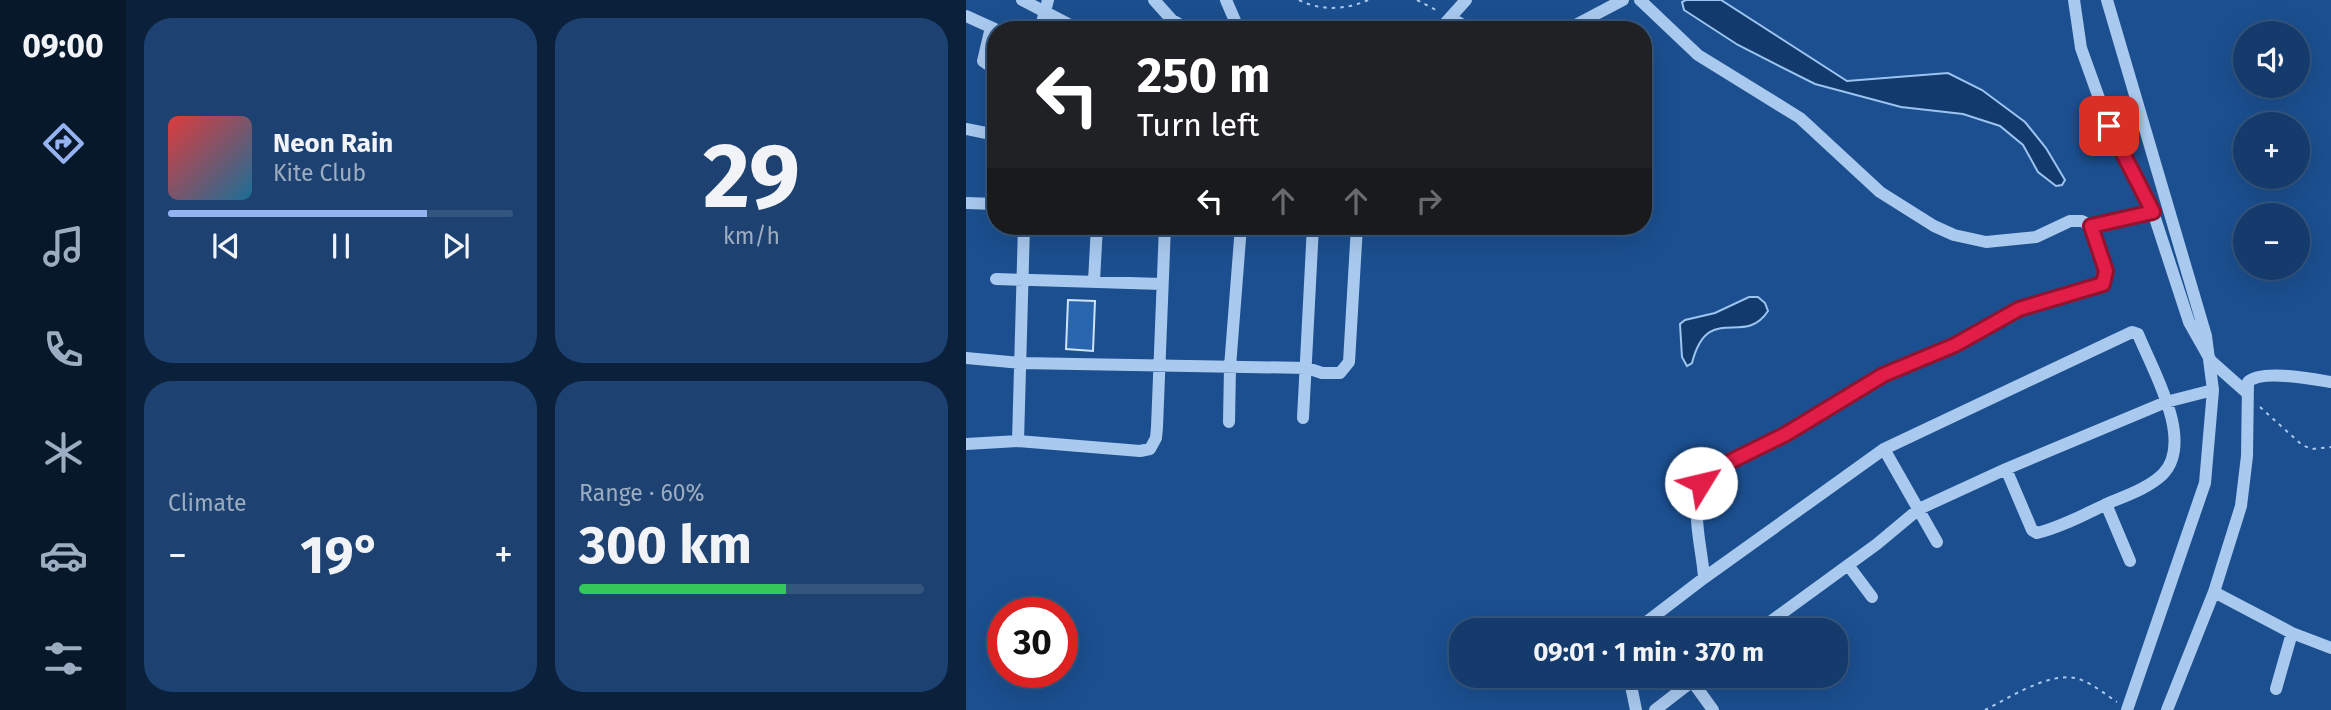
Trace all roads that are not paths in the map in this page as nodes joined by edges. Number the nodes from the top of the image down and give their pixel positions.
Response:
1 (1022, 0) edge
2 (1154, 0) edge
3 (1226, 0) edge
4 (1466, 0) edge
5 (1623, 0) edge
6 (1640, 0) edge
7 (2074, 0) edge
8 (2107, 0) edge
9 (1046, 5) edge
10 (966, 16) edge
11 (1451, 18) junction
12 (1068, 21) edge
13 (1174, 21) edge
14 (1235, 21) edge
15 (1448, 21) edge
16 (1456, 21) edge
17 (1583, 21) edge
18 (987, 26) edge
19 (966, 129) edge
20 (987, 133) edge
21 (966, 203) edge
22 (987, 204) edge
23 (2153, 212) junction
24 (2091, 226) junction
25 (1024, 235) edge
26 (1097, 235) edge
27 (1165, 235) edge
28 (1240, 235) edge
29 (1312, 235) edge
30 (1356, 235) edge
31 (1023, 278) junction
32 (996, 279) dead end
33 (1094, 281) junction
34 (1162, 284) junction
35 (966, 358) edge
36 (2211, 361) junction
37 (1020, 363) junction
38 (1161, 364) junction
39 (1230, 367) junction
40 (1307, 368) junction
41 (2331, 382) edge
42 (2213, 390) junction
43 (2246, 392) junction
44 (2165, 402) junction
45 (1303, 418) dead end
46 (1229, 422) dead end
47 (1018, 441) junction
48 (966, 444) edge
49 (1884, 449) junction
50 (2006, 469) junction
51 (2106, 504) junction
52 (1919, 509) junction
53 (1937, 542) dead end
54 (2130, 561) dead end
55 (1848, 565) junction
56 (1704, 578) junction
57 (2214, 592) junction
58 (1872, 597) dead end
59 (1652, 618) edge
60 (1778, 618) edge
61 (2292, 633) junction
62 (2331, 648) edge
63 (1631, 688) edge
64 (1682, 688) edge
65 (1701, 688) edge
66 (2276, 689) dead end
67 (2127, 709) edge
68 (1636, 710) edge
69 (1655, 710) edge
70 (1713, 710) edge
71 (2167, 710) edge

1 - 9 street
2 - 13 street
3 - 14 street
4 - 11 street
5 - 17 street
6 - 24 street
7 - 23 street
8 - 36 street
9 - 12 street
10 - 18 street
11 - 15 street
11 - 16 street
19 - 20 street
21 - 22 street
23 - 24 street
23 - 36 street
24 - 56 street
25 - 31 street
26 - 33 street
27 - 34 street
28 - 39 street
29 - 40 street
30 - 40 street
31 - 32 street
31 - 33 street
31 - 37 street
33 - 34 street
34 - 38 street
35 - 37 street
36 - 42 street
36 - 43 street
37 - 38 street
37 - 47 street
38 - 39 street
38 - 47 street
39 - 40 street
39 - 46 street
40 - 45 street
41 - 43 street
42 - 44 street
42 - 67 street
43 - 57 street
44 - 49 street
44 - 50 street
44 - 51 street
47 - 48 street
49 - 52 street
49 - 56 street
50 - 51 street
50 - 52 street
51 - 54 street
52 - 53 street
52 - 55 street
55 - 58 street
55 - 60 street
56 - 59 street
57 - 61 street
57 - 71 street
61 - 62 street
61 - 66 street
63 - 68 street
64 - 69 street
65 - 70 street

